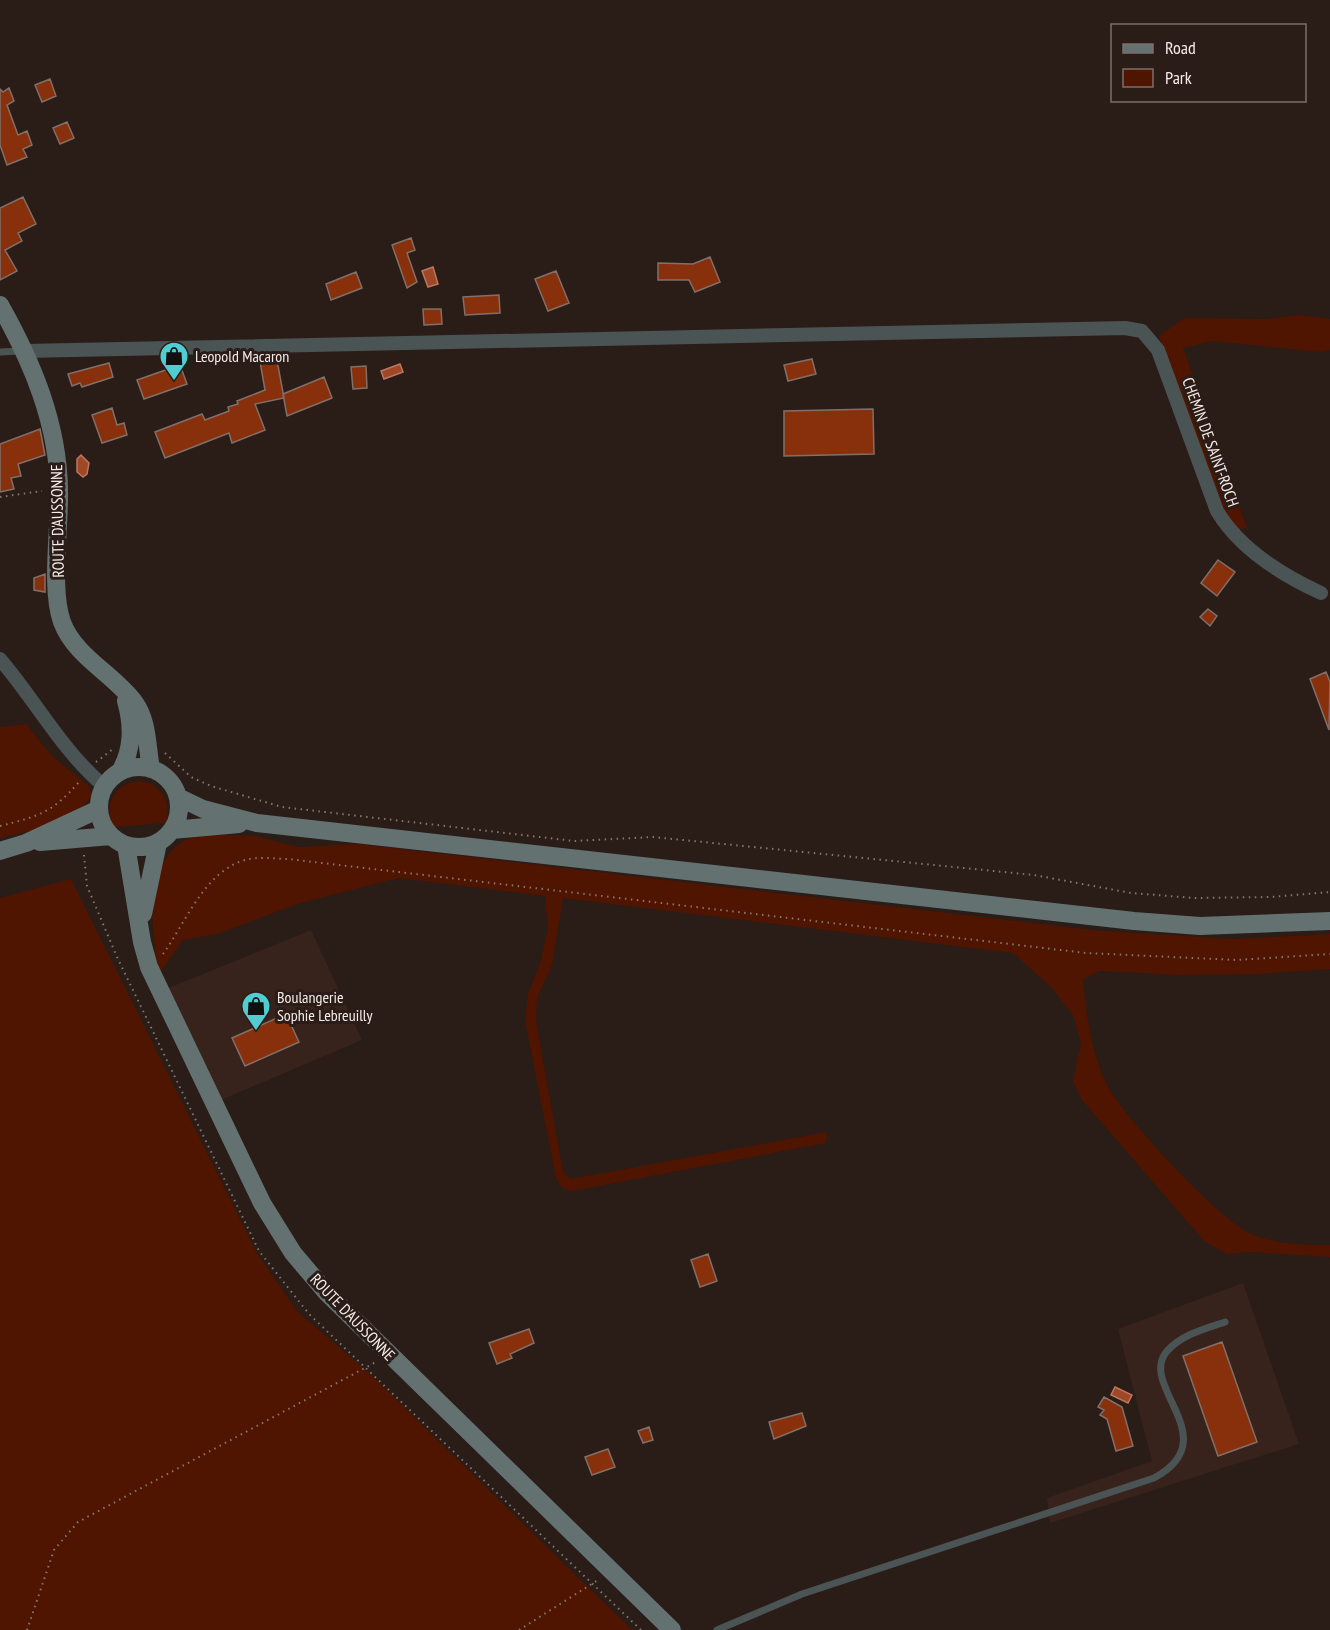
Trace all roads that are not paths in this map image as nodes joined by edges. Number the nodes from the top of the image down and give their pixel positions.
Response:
1 (0, 305) edge
2 (24, 351) junction
3 (0, 352) edge
4 (1321, 593) dead end
5 (0, 659) edge
6 (122, 688) junction
7 (151, 769) junction
8 (120, 772) junction
9 (105, 787) junction
10 (178, 797) junction
11 (99, 809) junction
12 (257, 823) junction
13 (172, 830) junction
14 (119, 841) junction
15 (26, 843) junction
16 (158, 843) junction
17 (0, 851) edge
18 (1330, 921) edge
19 (140, 930) junction
20 (1225, 1322) dead end
21 (672, 1630) edge
22 (717, 1630) edge

1 - 2 main road, ROUTE D'AUSSONNE
2 - 3 lane
2 - 4 street, CHEMIN DE SAINT-ROCH
2 - 6 main road, ROUTE D'AUSSONNE
5 - 9 street
6 - 7 main road, ROUTE D'AUSSONNE
6 - 8 main road
7 - 8 main road
7 - 10 main road
8 - 9 main road
9 - 11 main road
10 - 12 main road
10 - 13 main road
11 - 14 main road
11 - 15 main road
12 - 13 main road
12 - 18 main road
13 - 16 main road
14 - 15 main road
14 - 16 main road
14 - 19 main road, ROUTE D'AUSSONNE
15 - 17 main road
16 - 19 main road, ROUTE D'AUSSONNE
19 - 21 main road, ROUTE D'AUSSONNE
20 - 22 lane

